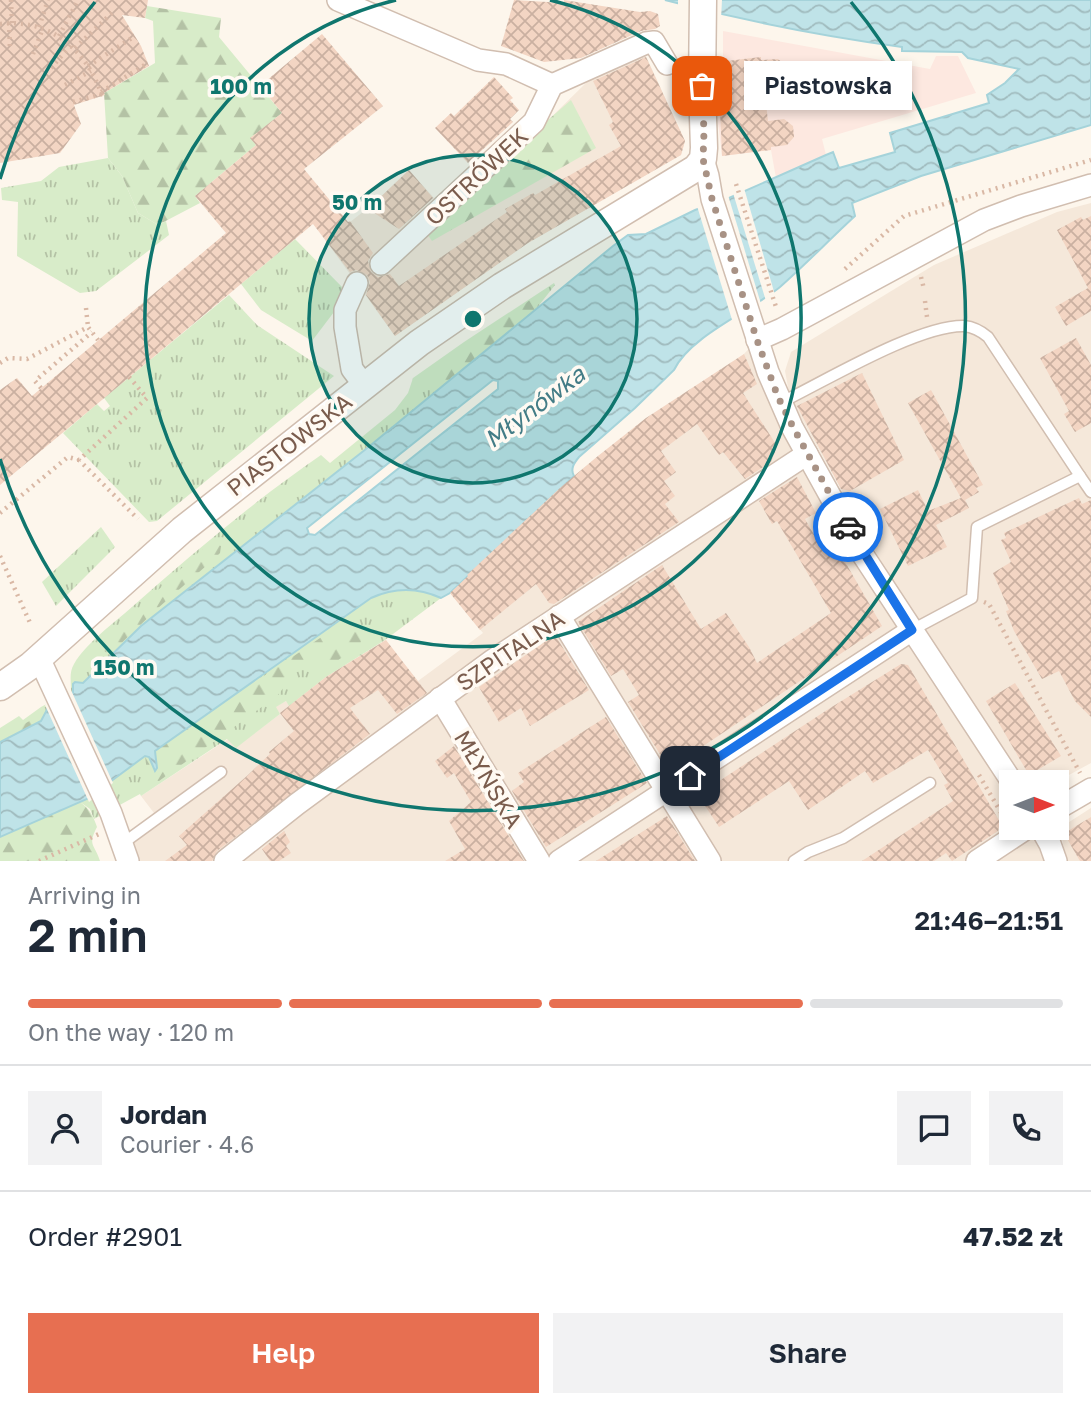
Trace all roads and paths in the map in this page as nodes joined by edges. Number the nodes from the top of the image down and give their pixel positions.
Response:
1 (11, 0) edge
2 (48, 0) edge
3 (78, 0) edge
4 (338, 0) edge
5 (703, 0) edge
6 (114, 11) dead end
7 (10, 23) junction
8 (0, 24) edge
9 (41, 27) junction
10 (59, 36) junction
11 (135, 36) dead end
12 (73, 47) junction
13 (9, 50) dead end
14 (33, 54) dead end
15 (148, 63) dead end
16 (667, 64) dead end
17 (51, 68) dead end
18 (90, 68) junction
19 (65, 85) dead end
20 (552, 85) junction
21 (102, 94) junction
22 (73, 102) dead end
23 (703, 159) junction
24 (1091, 160) edge
25 (736, 184) dead end
26 (1091, 185) edge
27 (876, 242) dead end
28 (382, 264) dead end
29 (357, 283) dead end
30 (86, 308) dead end
31 (778, 314) dead end
32 (90, 329) junction
33 (98, 340) dead end
34 (757, 340) junction
35 (0, 363) edge
36 (129, 377) dead end
37 (364, 385) junction
38 (41, 388) dead end
39 (778, 397) junction
40 (807, 454) junction
41 (79, 460) junction
42 (1080, 476) junction
43 (1091, 492) edge
44 (0, 513) edge
45 (138, 519) dead end
46 (0, 556) edge
47 (972, 598) junction
48 (559, 616) junction
49 (32, 625) dead end
50 (912, 630) junction
51 (39, 658) junction
52 (0, 687) edge
53 (440, 698) junction
54 (1004, 770) edge
55 (221, 772) dead end
56 (930, 783) dead end
57 (1087, 783) edge
58 (668, 791) junction
59 (1069, 799) edge
60 (107, 823) junction
61 (1009, 840) edge
62 (1048, 840) edge
63 (125, 852) edge
64 (39, 861) edge
65 (225, 861) edge
66 (539, 861) edge
67 (559, 861) edge
68 (710, 861) edge
69 (794, 861) edge
70 (977, 861) edge
71 (1056, 861) edge

1 - 7 path
2 - 9 path
3 - 10 path
4 - 20 street
5 - 23 street
6 - 12 path
7 - 8 path
7 - 9 path
7 - 13 path
9 - 10 path
9 - 14 path
10 - 12 path
11 - 18 path
12 - 17 path
12 - 18 path
15 - 21 path
16 - 20 street
18 - 19 path
18 - 21 path
20 - 28 street, OSTRÓWEK
21 - 22 path
23 - 34 street
23 - 37 street, PIASTOWSKA
24 - 27 path
25 - 31 path
26 - 34 street
29 - 37 street
30 - 32 path
32 - 33 path
32 - 35 path
32 - 38 path
34 - 39 street
36 - 41 path
37 - 51 street, PIASTOWSKA
39 - 40 street
39 - 42 lane
40 - 48 street, SZPITALNA
40 - 50 street
41 - 44 path
41 - 45 path
42 - 43 lane
42 - 47 lane
46 - 49 path
47 - 50 lane
47 - 57 path
48 - 53 street, SZPITALNA
48 - 58 street
50 - 54 street
50 - 58 street
51 - 52 street, PIASTOWSKA
51 - 60 street
53 - 65 street, SZPITALNA
53 - 66 street, MŁYŃSKA
55 - 63 lane
56 - 69 lane
57 - 59 street
58 - 67 street
58 - 68 street
60 - 63 street
60 - 64 path
61 - 70 street
62 - 71 street

